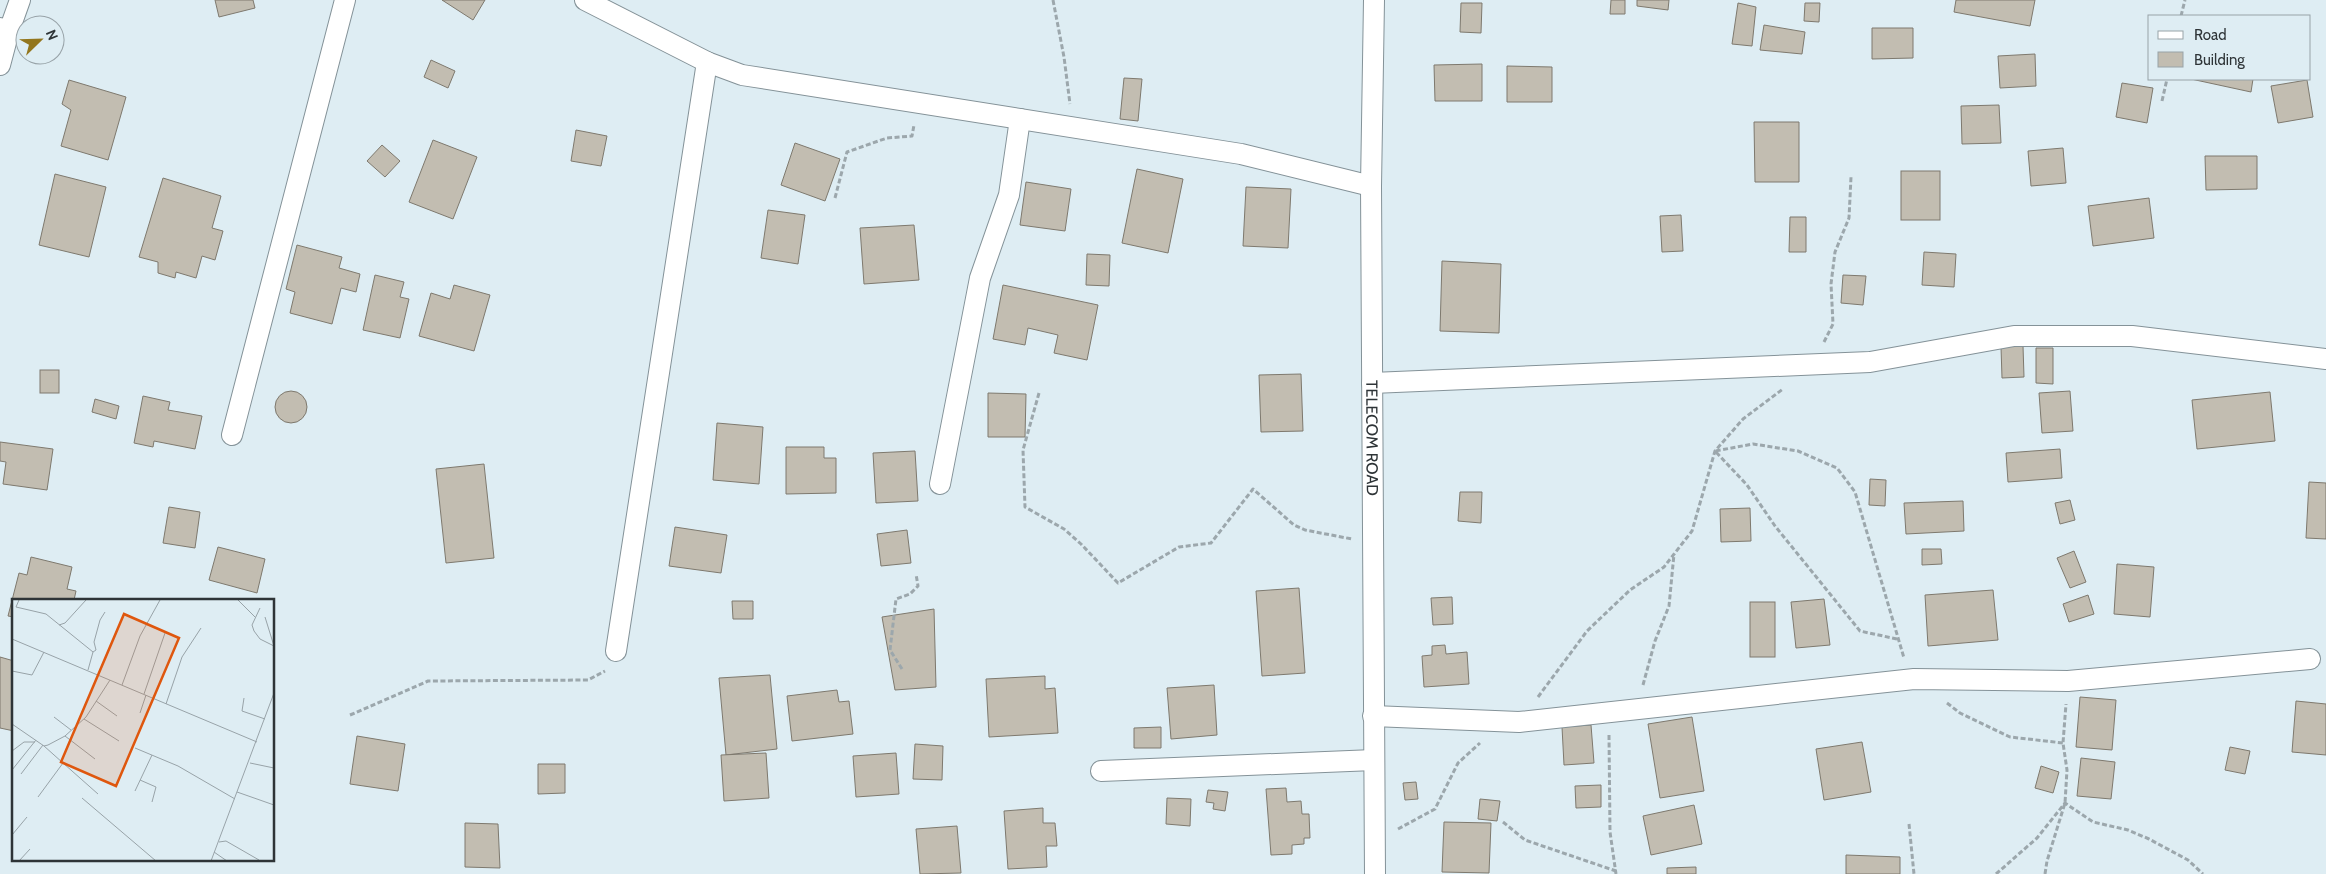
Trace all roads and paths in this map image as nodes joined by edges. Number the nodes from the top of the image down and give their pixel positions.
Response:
1 (20, 0) edge
2 (345, 0) edge
3 (585, 0) edge
4 (1053, 0) edge
5 (1374, 0) edge
6 (2185, 0) edge
7 (2182, 15) edge
8 (5, 30) edge
9 (707, 62) junction
10 (0, 64) edge
11 (2167, 80) edge
12 (2162, 102) dead end
13 (917, 104) junction
14 (1020, 119) junction
15 (1072, 127) junction
16 (1851, 177) dead end
17 (1371, 186) junction
18 (835, 198) dead end
19 (2326, 359) edge
20 (1812, 365) junction
21 (1372, 384) junction
22 (1039, 393) dead end
23 (232, 435) dead end
24 (1715, 451) junction
25 (940, 484) dead end
26 (1372, 543) junction
27 (1674, 553) junction
28 (916, 574) dead end
29 (1897, 639) junction
30 (616, 651) joint
31 (2310, 659) dead end
32 (902, 669) dead end
33 (1914, 679) junction
34 (2068, 681) junction
35 (1945, 702) dead end
36 (1640, 710) junction
37 (1609, 712) junction
38 (350, 715) dead end
39 (1373, 716) junction
40 (1519, 722) junction
41 (2063, 743) junction
42 (1374, 760) junction
43 (1101, 771) dead end
44 (2065, 803) junction
45 (1503, 822) dead end
46 (1909, 824) dead end
47 (1375, 841) junction
48 (1616, 872) edge
49 (1375, 874) edge
50 (1914, 874) edge
51 (1996, 874) edge
52 (2045, 874) edge
53 (2203, 874) edge

1 - 8 street
2 - 23 street
3 - 9 street
4 - 15 path
5 - 17 street, TELECOM ROAD
6 - 7 path
8 - 10 street
9 - 13 street
9 - 30 street
11 - 12 path
13 - 14 street
13 - 18 path
14 - 15 street
14 - 25 street
15 - 17 street
16 - 20 path
17 - 21 street, TELECOM ROAD
19 - 20 street
20 - 21 street
20 - 24 path
21 - 26 street, TELECOM ROAD
22 - 26 path
24 - 27 path
24 - 29 path
24 - 29 path
26 - 39 street, TELECOM ROAD
27 - 36 path
27 - 40 path
28 - 32 path
29 - 33 path
30 - 38 path
31 - 34 street
33 - 34 street
33 - 36 street
34 - 41 path
35 - 41 path
36 - 37 street
37 - 40 street
37 - 48 path
39 - 40 street
39 - 42 street, TELECOM ROAD
40 - 47 path
41 - 44 path
42 - 43 street
42 - 47 street, TELECOM ROAD
44 - 51 path
44 - 52 path
44 - 53 path
45 - 48 path
46 - 50 path
47 - 49 street, TELECOM ROAD

